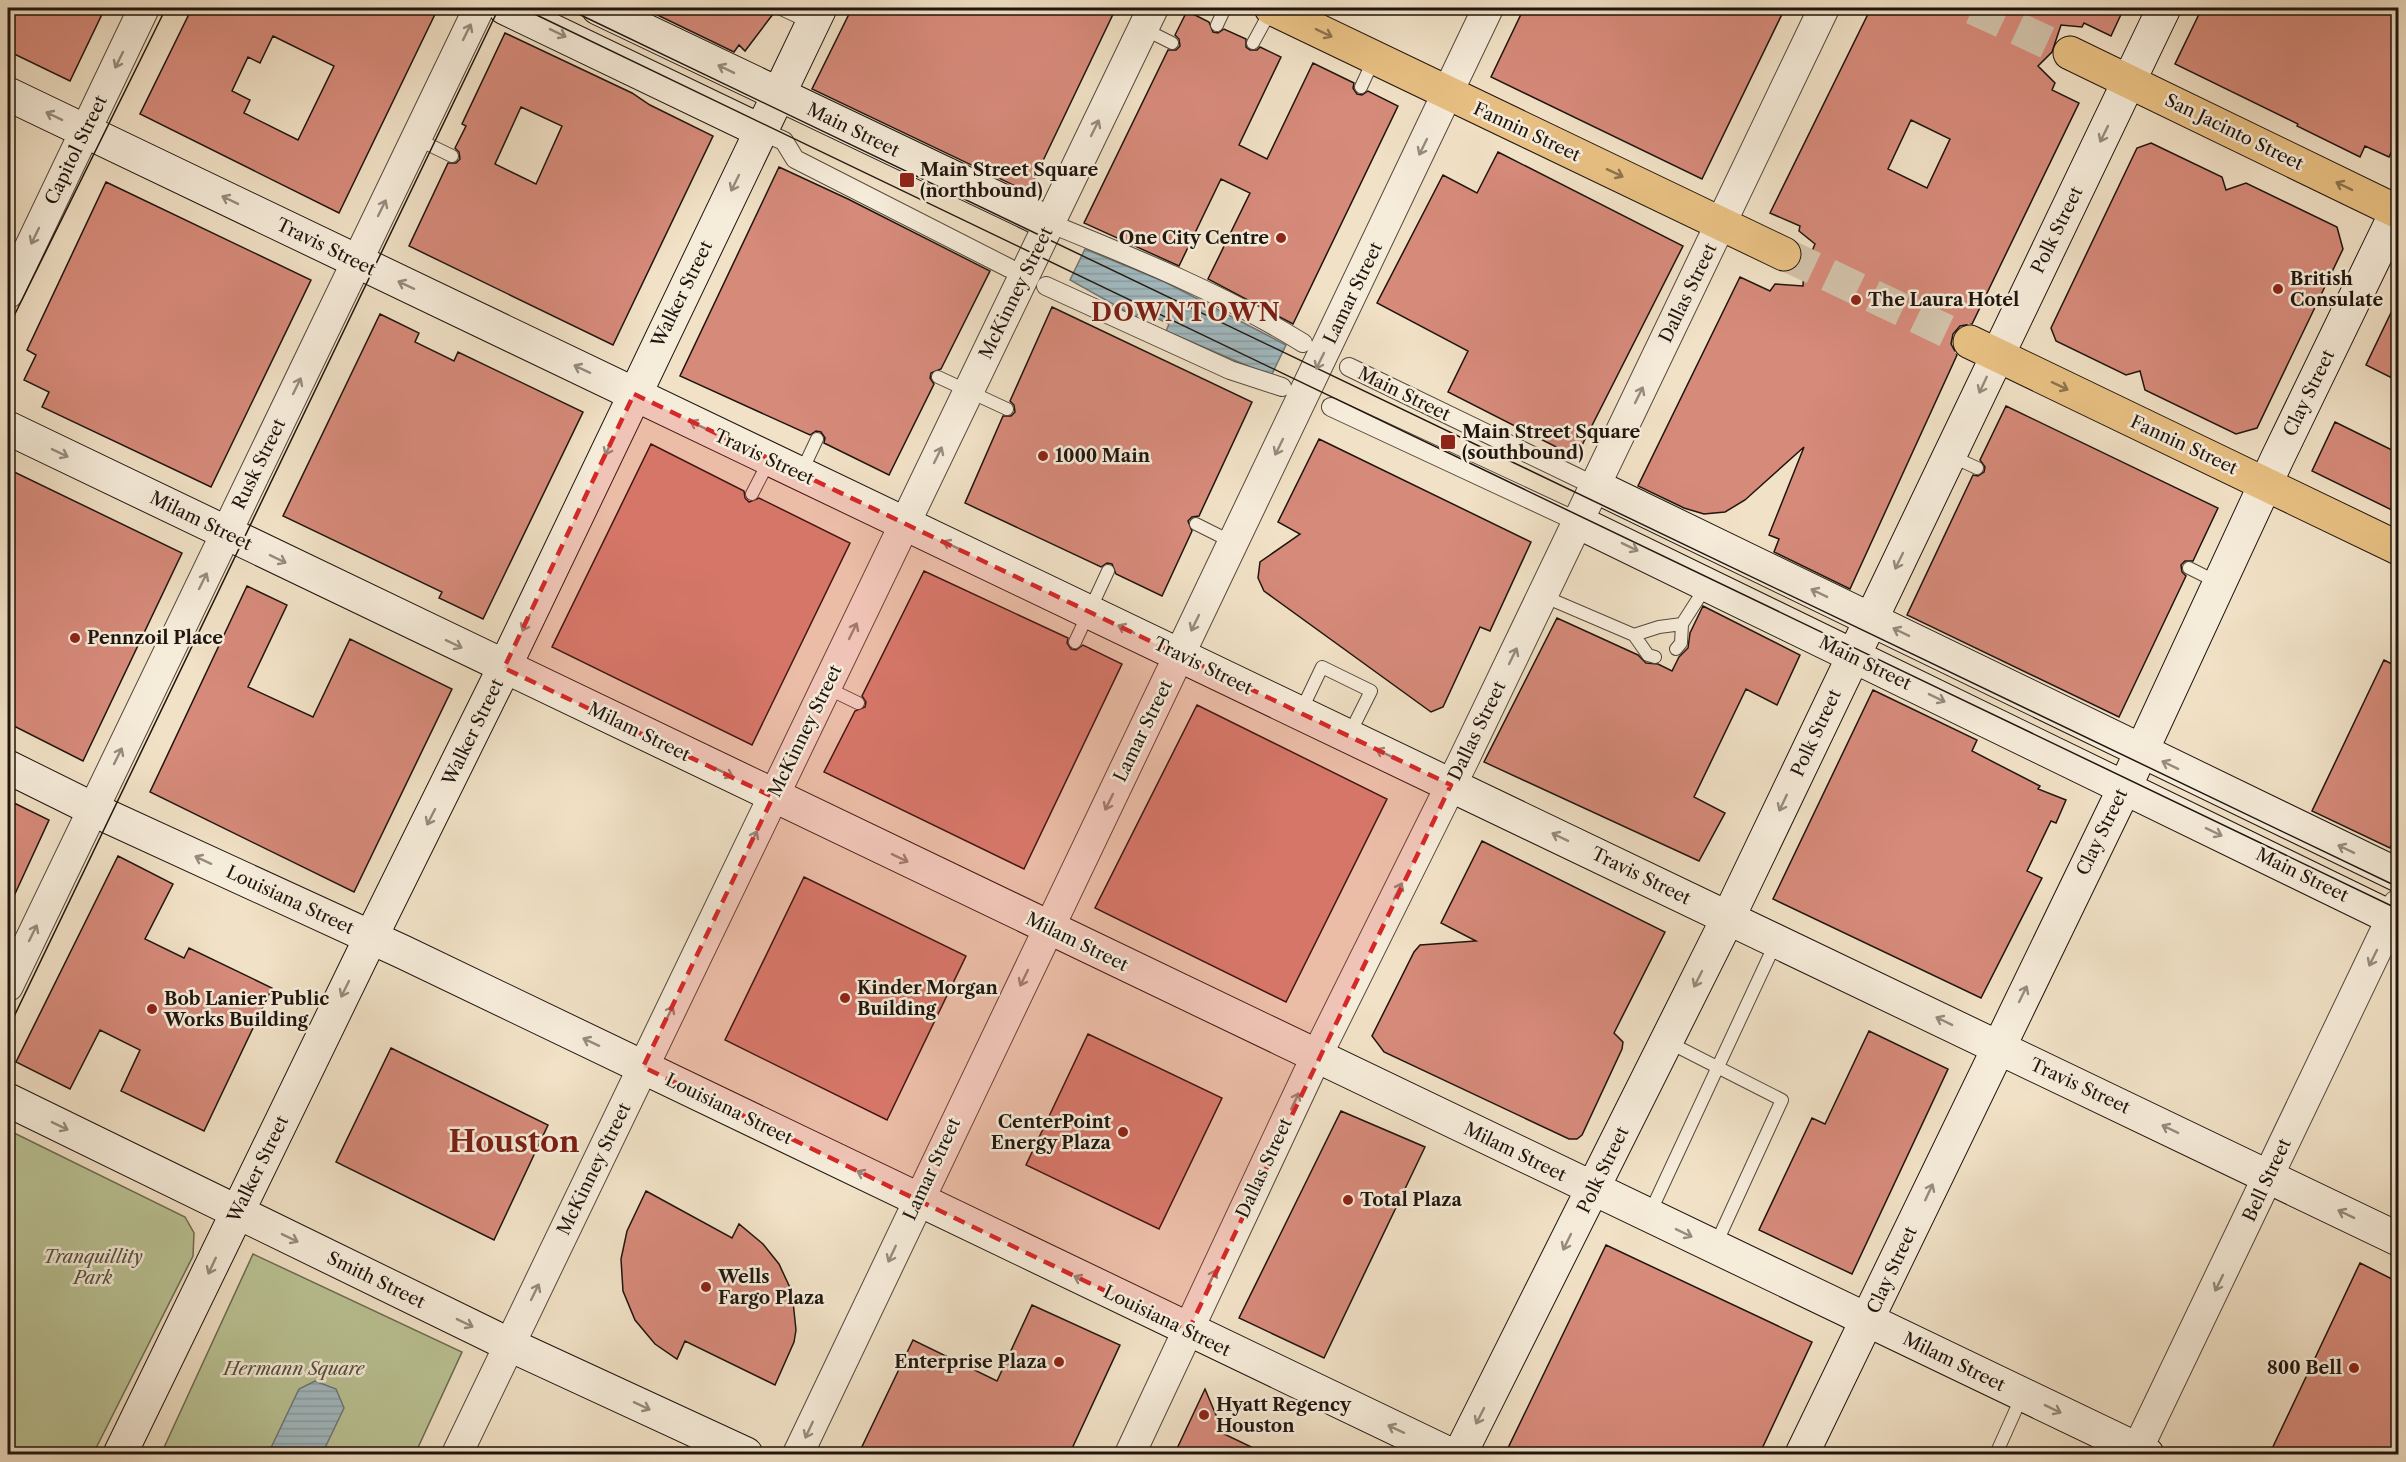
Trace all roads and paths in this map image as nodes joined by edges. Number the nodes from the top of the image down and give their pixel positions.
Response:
1 (144, 8) edge
2 (479, 8) edge
3 (506, 8) edge
4 (598, 8) edge
5 (779, 8) edge
6 (1225, 8) edge
7 (1272, 8) edge
8 (1488, 8) edge
9 (1824, 8) edge
10 (2164, 8) edge
11 (816, 16) edge
12 (1148, 18) edge
13 (1217, 25) dead end
14 (1172, 43) dead end
15 (1253, 43) dead end
16 (2070, 53) tunnel mouth
17 (1374, 58) junction
18 (2129, 81) junction
19 (1361, 87) dead end
20 (8, 94) edge
21 (778, 94) junction
22 (1449, 94) junction
23 (761, 130) junction
24 (85, 131) junction
25 (416, 139) junction
26 (452, 156) dead end
27 (2398, 211) edge
28 (1049, 223) junction
29 (1721, 224) junction
30 (1784, 254) tunnel mouth
31 (357, 261) junction
32 (1009, 268) dead end
33 (1047, 286) dead end
34 (8, 293) edge
35 (1303, 343) dead end
36 (1983, 349) junction
37 (1349, 368) dead end
38 (938, 377) dead end
39 (1282, 387) dead end
40 (969, 391) junction
41 (634, 394) junction
42 (1331, 407) dead end
43 (1006, 409) dead end
44 (8, 428) edge
45 (817, 439) dead end
46 (770, 460) junction
47 (800, 474) junction
48 (2266, 484) junction
49 (1595, 486) junction
50 (752, 494) dead end
51 (1578, 522) junction
52 (905, 523) junction
53 (1196, 524) dead end
54 (226, 533) junction
55 (1233, 543) junction
56 (2398, 548) edge
57 (2189, 568) dead end
58 (1108, 571) dead end
59 (2220, 583) junction
60 (1707, 584) junction
61 (1542, 596) junction
62 (1088, 611) junction
63 (1872, 618) junction
64 (1682, 624) junction
65 (1634, 635) junction
66 (1075, 642) dead end
67 (1676, 649) dead end
68 (1179, 655) junction
69 (1655, 657) dead end
70 (1853, 657) junction
71 (504, 668) junction
72 (826, 687) junction
73 (858, 704) dead end
74 (1300, 713) junction
75 (1349, 736) junction
76 (2141, 751) junction
77 (8, 767) edge
78 (1451, 785) junction
79 (2124, 789) junction
80 (773, 797) junction
81 (93, 809) junction
82 (2398, 875) edge
83 (2396, 915) edge
84 (1728, 918) junction
85 (1048, 928) junction
86 (371, 937) junction
87 (1777, 940) junction
88 (8, 986) edge
89 (1666, 1042) junction
90 (1997, 1046) junction
91 (1316, 1057) junction
92 (644, 1067) junction
93 (1718, 1067) junction
94 (8, 1100) edge
95 (2269, 1176) junction
96 (1593, 1190) junction
97 (917, 1201) junction
98 (237, 1213) junction
99 (1648, 1216) junction
100 (2398, 1239) edge
101 (1714, 1247) junction
102 (1868, 1321) junction
103 (1188, 1331) junction
104 (510, 1345) junction
105 (2023, 1395) junction
106 (2140, 1453) edge
107 (120, 1455) edge
108 (457, 1455) edge
109 (746, 1455) edge
110 (798, 1455) edge
111 (1130, 1455) edge
112 (1449, 1455) edge
113 (1460, 1455) edge
114 (1802, 1455) edge
115 (1996, 1455) edge

1 -> 24 street, Capitol Street
25 -> 2 street, Rusk Street
3 -> 23 main road
21 -> 4 main road, Main Street
5 - 11 lane
6 - 13 lane
7 - 15 lane
7 -> 17 main road, Fannin Street
8 - 22 street, Lamar Street
9 - 29 street, Dallas Street
10 - 18 main road, Polk Street
11 - 21 main road, Walker Street
12 - 14 lane
28 -> 12 street, McKinney Street
16 - 18 main road, San Jacinto Street
17 - 19 lane
17 - 22 main road, Fannin Street
27 -> 18 main road, San Jacinto Street
18 -> 36 main road, Polk Street
24 -> 20 main road, Travis Street
21 - 23 main road, Walker Street
21 - 28 main road, Main Street
22 -> 29 main road, Fannin Street
22 -> 55 street, Lamar Street
23 - 32 street
23 -> 41 main road, Walker Street
31 -> 24 main road, Travis Street
24 -> 34 street, Capitol Street
25 - 26 lane
31 -> 25 street, Rusk Street
27 - 48 main road, Clay Street
28 - 35 street, Main Street
28 - 40 street, McKinney Street
29 - 30 main road, Fannin Street
49 -> 29 street, Dallas Street
41 -> 31 main road, Travis Street
54 -> 31 street, Rusk Street
33 - 39 street
36 -> 48 main road, Fannin Street
36 -> 63 main road, Polk Street
37 - 49 street, Main Street
38 - 40 lane
40 - 43 lane
52 -> 40 street, McKinney Street
46 -> 41 main road, Travis Street
41 -> 71 main road, Walker Street
42 - 51 street, Main Street
44 -> 54 main road, Milam Street
45 - 47 lane
46 - 47 main road, Travis Street
46 - 50 lane
47 - 52 main road, Travis Street
48 - 56 main road, Fannin Street
48 - 59 main road, Clay Street
49 - 51 street, Dallas Street
63 -> 49 main road, Main Street
51 -> 60 main road, Main Street
51 - 61 street, Dallas Street
62 -> 52 main road, Travis Street
72 -> 52 street, McKinney Street
53 - 55 lane
54 -> 71 main road, Milam Street
81 -> 54 street, Rusk Street
55 -> 68 street, Lamar Street
57 - 59 lane
58 - 62 lane
59 - 76 main road, Clay Street
60 - 64 lane
60 - 70 main road, Main Street
61 - 65 lane
78 -> 61 street, Dallas Street
62 - 66 lane
68 -> 62 main road, Travis Street
63 - 70 main road, Polk Street
76 -> 63 main road, Main Street
64 - 65 lane
64 - 67 lane
65 - 69 lane
68 - 74 main road, Travis Street
68 -> 85 street, Lamar Street
70 -> 79 main road, Main Street
70 -> 84 main road, Polk Street
71 -> 80 main road, Milam Street
71 -> 86 main road, Walker Street
72 - 73 lane
72 - 80 street, McKinney Street
74 - 75 main road, Travis Street
74 - 75 lane
78 -> 75 main road, Travis Street
76 - 79 main road, Clay Street
82 -> 76 main road, Main Street
77 - 81 main road, Louisiana Street
84 -> 78 main road, Travis Street
91 -> 78 street, Dallas Street
79 -> 83 main road, Main Street
90 -> 79 main road, Clay Street
80 -> 85 main road, Milam Street
92 -> 80 street, McKinney Street
86 -> 81 main road, Louisiana Street
88 -> 81 street, Rusk Street
83 -> 95 street, Bell Street
84 - 87 main road, Travis Street
84 -> 89 main road, Polk Street
85 - 91 main road, Milam Street
85 -> 97 street, Lamar Street
92 -> 86 main road, Louisiana Street
86 -> 98 main road, Walker Street
90 -> 87 main road, Travis Street
87 - 93 lane
89 - 93 lane
89 - 96 main road, Polk Street
95 -> 90 main road, Travis Street
102 -> 90 main road, Clay Street
91 - 96 main road, Milam Street
103 -> 91 street, Dallas Street
97 -> 92 main road, Louisiana Street
104 -> 92 street, McKinney Street
93 - 99 lane
93 - 101 lane
94 -> 98 main road, Smith Street
100 -> 95 main road, Travis Street
95 -> 106 street, Bell Street
96 - 99 main road, Milam Street
96 -> 113 main road, Polk Street
103 -> 97 main road, Louisiana Street
97 -> 110 street, Lamar Street
98 -> 104 main road, Smith Street
98 -> 107 main road, Walker Street
99 -> 101 main road, Milam Street
101 - 102 main road, Milam Street
102 - 105 main road, Milam Street
102 - 114 main road, Clay Street
103 - 111 street, Dallas Street
112 -> 103 main road, Louisiana Street
104 - 108 street, McKinney Street
104 -> 109 main road, Smith Street
105 -> 106 main road, Milam Street
105 - 115 lane

